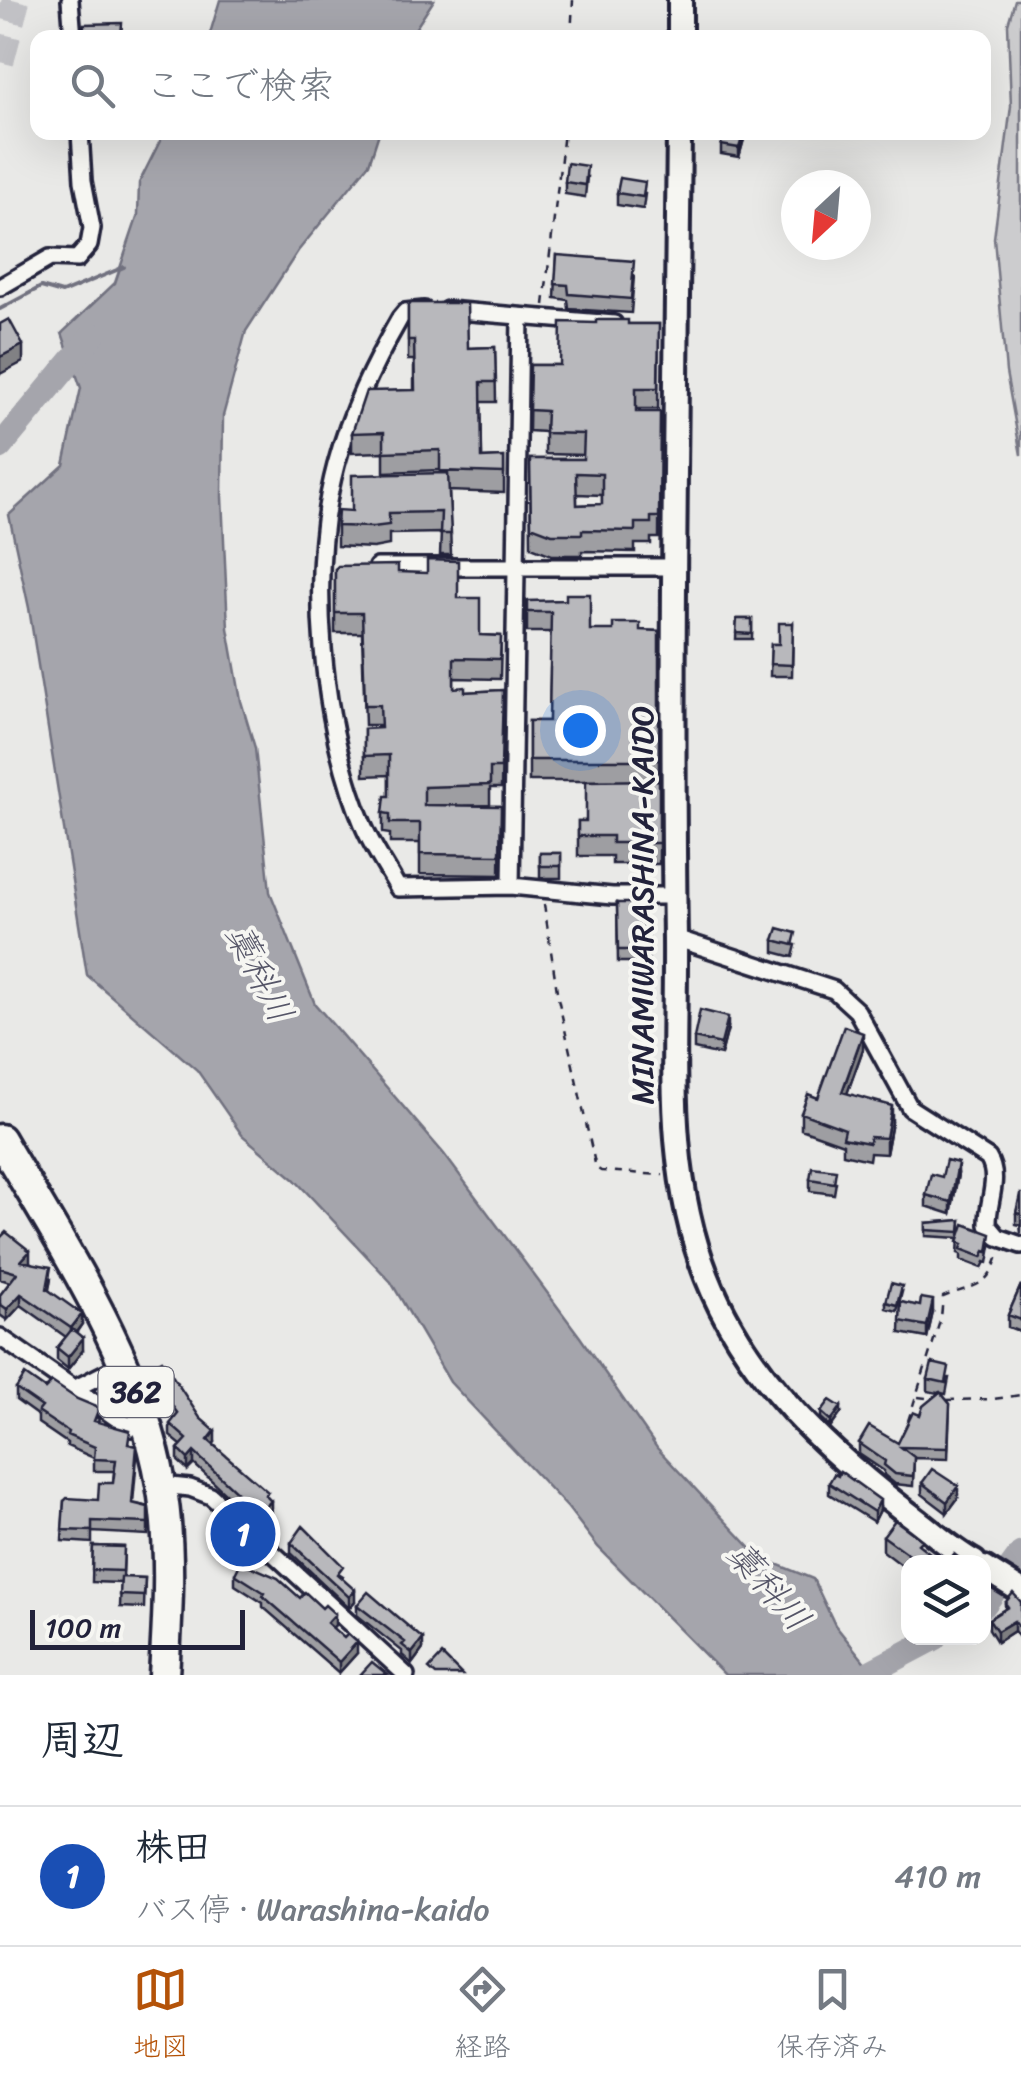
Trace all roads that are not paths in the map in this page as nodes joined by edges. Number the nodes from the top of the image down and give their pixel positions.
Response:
1 (70, 0) edge
2 (680, 0) edge
3 (72, 30) edge
4 (680, 30) edge
5 (80, 140) edge
6 (679, 140) edge
7 (0, 287) edge
8 (520, 317) junction
9 (638, 326) edge
10 (323, 567) junction
11 (342, 567) edge
12 (362, 567) edge
13 (516, 567) junction
14 (675, 567) junction
15 (511, 886) junction
16 (672, 896) junction
17 (674, 938) junction
18 (0, 1139) edge
19 (1021, 1246) edge
20 (0, 1337) edge
21 (126, 1363) junction
22 (72, 1390) junction
23 (131, 1428) edge
24 (162, 1485) junction
25 (965, 1555) edge
26 (991, 1572) edge
27 (1021, 1590) edge
28 (164, 1675) edge
29 (406, 1675) edge

1 - 3 street
2 - 4 main road
5 - 7 street
6 - 14 main road, MINAMIWARASHINA-KAIDO
8 - 9 street
8 - 10 street
8 - 13 street
10 - 11 street
10 - 15 street
12 - 13 street
13 - 14 street
13 - 15 street
14 - 16 main road, MINAMIWARASHINA-KAIDO
15 - 16 street
16 - 17 main road, MINAMIWARASHINA-KAIDO
17 - 19 street
17 - 25 main road, MINAMIWARASHINA-KAIDO
18 - 21 highway, 362
20 - 22 street
21 - 22 street
21 - 24 highway, 362
22 - 23 street
24 - 28 highway, 362
24 - 29 street
26 - 27 main road

